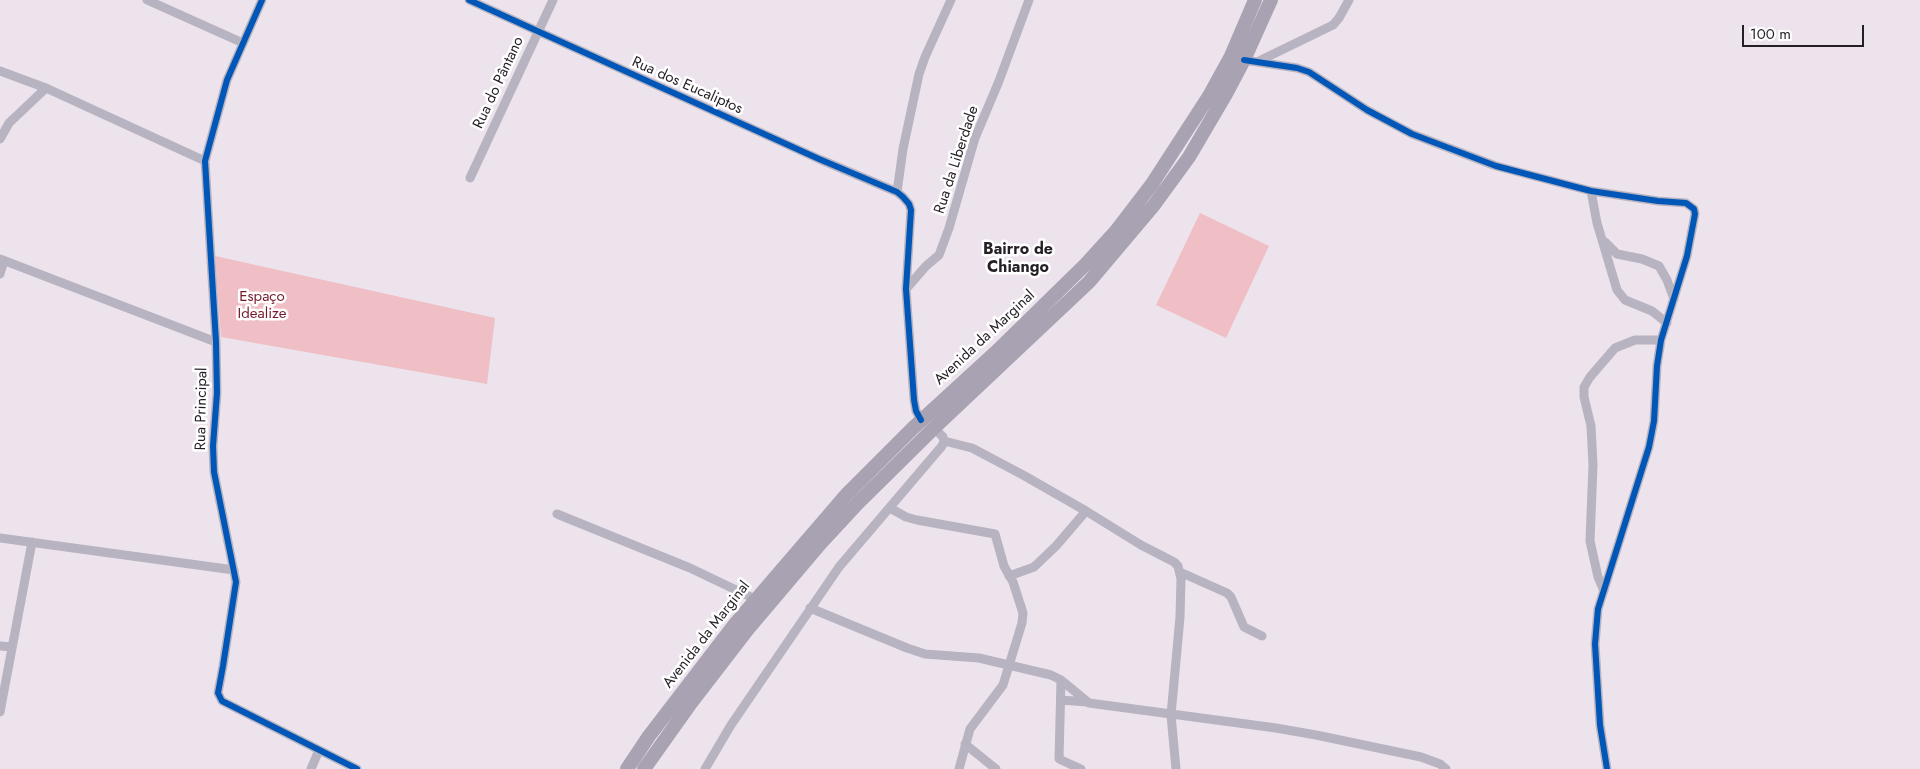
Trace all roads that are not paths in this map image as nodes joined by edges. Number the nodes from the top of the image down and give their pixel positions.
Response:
1 (147, 0) edge
2 (262, 0) edge
3 (469, 0) edge
4 (553, 0) edge
5 (952, 0) edge
6 (1029, 0) edge
7 (1255, 0) edge
8 (1271, 0) edge
9 (1349, 0) edge
10 (538, 31) junction
11 (243, 43) junction
12 (1251, 61) junction
13 (0, 71) edge
14 (46, 88) junction
15 (0, 139) edge
16 (205, 161) junction
17 (470, 178) dead end
18 (1591, 191) junction
19 (897, 192) junction
20 (1602, 238) junction
21 (2, 260) edge
22 (0, 274) edge
23 (906, 289) junction
24 (1674, 299) junction
25 (1667, 323) junction
26 (1661, 340) junction
27 (216, 342) junction
28 (921, 420) junction
29 (934, 428) junction
30 (944, 441) junction
31 (890, 508) junction
32 (1086, 511) junction
33 (557, 514) dead end
34 (0, 538) edge
35 (32, 542) junction
36 (234, 570) junction
37 (1180, 572) junction
38 (1010, 576) junction
39 (1604, 591) junction
40 (755, 599) junction
41 (810, 608) junction
42 (1262, 636) dead end
43 (0, 646) edge
44 (12, 647) junction
45 (1009, 664) junction
46 (1061, 680) junction
47 (1060, 700) junction
48 (1089, 703) junction
49 (0, 712) edge
50 (1171, 715) junction
51 (965, 744) junction
52 (320, 750) junction
53 (1430, 764) edge
54 (311, 769) edge
55 (357, 769) edge
56 (627, 769) edge
57 (644, 769) edge
58 (705, 769) edge
59 (959, 769) edge
60 (996, 769) edge
61 (1081, 769) edge
62 (1176, 769) edge
63 (1446, 769) edge
64 (1606, 769) edge

1 - 11 street
2 - 11 street, Rua Principal
3 - 10 street, Rua dos Eucaliptos
4 - 10 street, Rua do Pântano
5 - 19 street
6 - 23 street, Rua da Liberdade
7 - 28 main road, Avenida da Marginal
8 - 12 main road, Avenida da Marginal
9 - 12 street
10 - 17 street, Rua do Pântano
10 - 19 street, Rua dos Eucaliptos
11 - 16 street, Rua Principal
12 - 18 street
12 - 29 main road, Avenida da Marginal
13 - 14 street
14 - 15 street
14 - 16 street
16 - 27 street, Rua Principal
18 - 20 street
18 - 24 street
19 - 23 street
20 - 24 street
20 - 25 street
21 - 22 street
21 - 27 street
23 - 28 street
24 - 25 street
25 - 26 street
26 - 39 street
26 - 39 street
27 - 36 street, Rua Principal
28 - 40 main road, Avenida da Marginal
29 - 30 street
29 - 57 main road, Avenida da Marginal
30 - 31 street
30 - 32 street
31 - 38 street
31 - 41 street
32 - 37 street
32 - 38 street
33 - 40 street
34 - 35 street
35 - 36 street
35 - 44 street
36 - 52 street, Rua Principal
37 - 42 street
37 - 50 street
38 - 45 street
39 - 64 street
40 - 56 main road, Avenida da Marginal
41 - 45 street
41 - 58 street
43 - 44 street
44 - 49 street
45 - 46 street
45 - 51 street
46 - 47 street
46 - 48 street
47 - 48 street
47 - 61 street
48 - 50 street
50 - 53 street
50 - 62 street
51 - 59 street
51 - 60 street
52 - 54 street
52 - 55 street, Rua Principal
53 - 63 street

